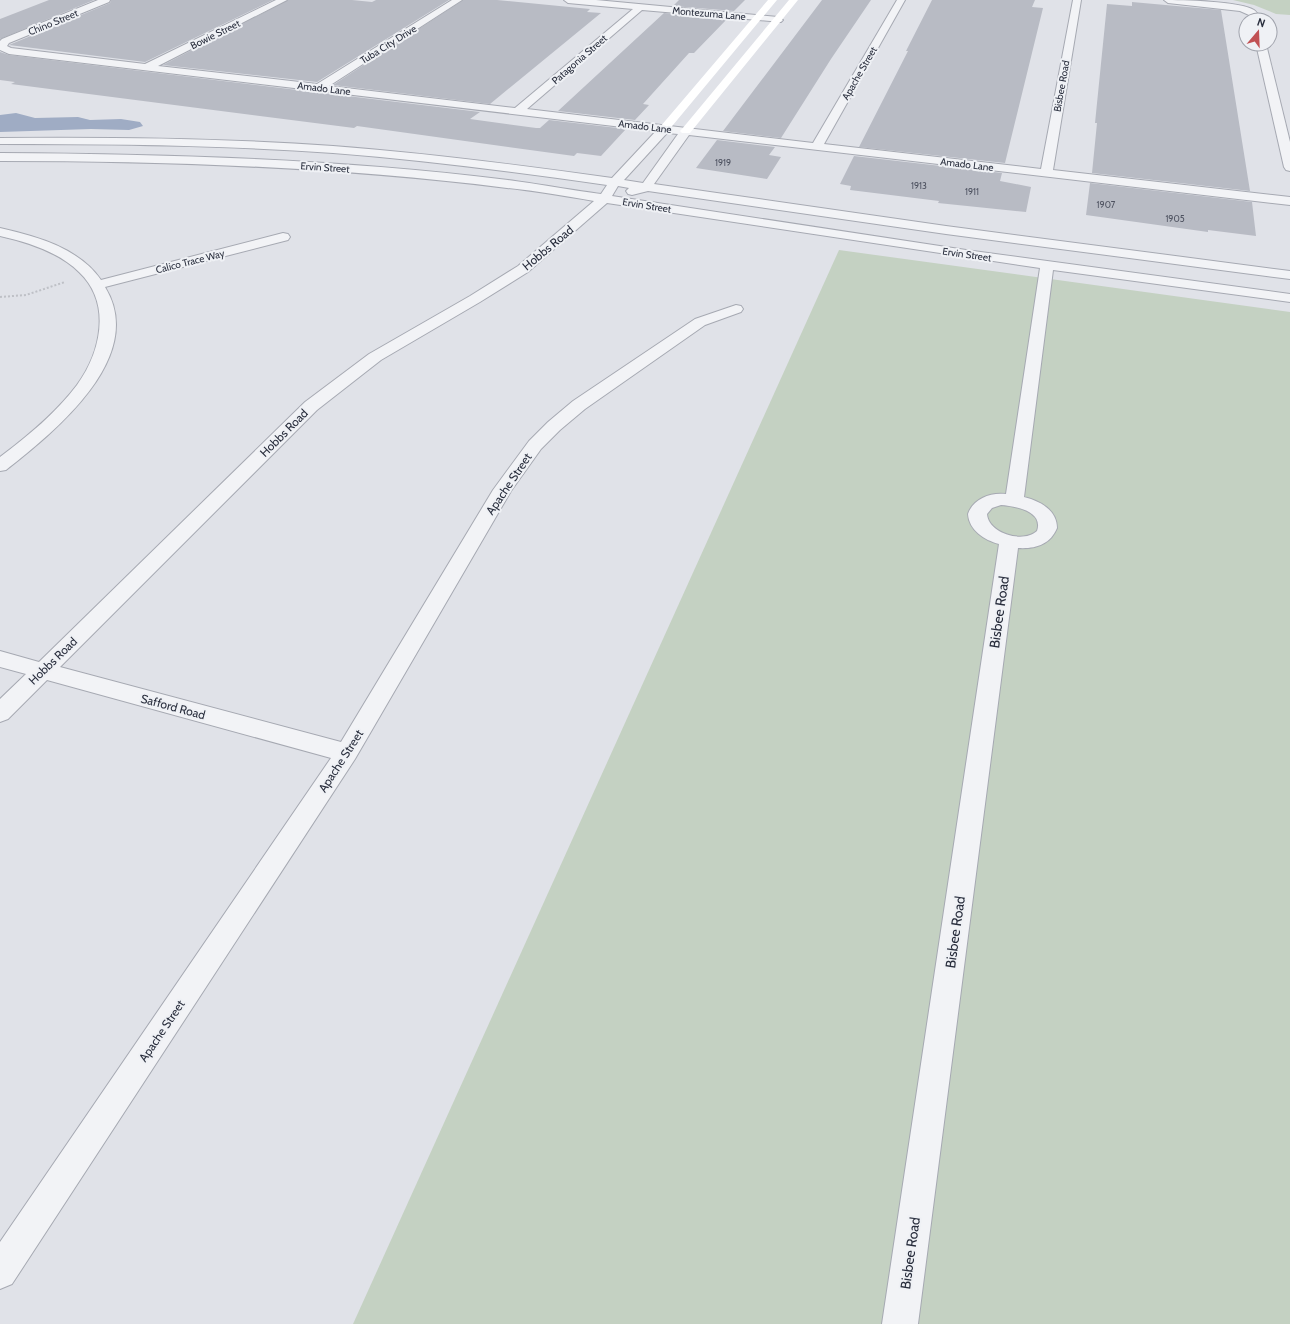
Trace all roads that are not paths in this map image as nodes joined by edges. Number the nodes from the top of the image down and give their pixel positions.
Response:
1 (106, 0) edge
2 (283, 0) edge
3 (458, 0) edge
4 (568, 0) edge
5 (773, 0) edge
6 (794, 0) edge
7 (901, 0) edge
8 (1077, 0) edge
9 (1168, 0) edge
10 (640, 7) junction
11 (1251, 12) edge
12 (757, 18) junction
13 (778, 20) junction
14 (2, 47) joint
15 (1263, 52) edge
16 (147, 67) junction
17 (318, 88) junction
18 (518, 111) junction
19 (664, 129) junction
20 (686, 131) junction
21 (0, 141) edge
22 (817, 146) junction
23 (0, 157) edge
24 (1290, 167) edge
25 (1046, 173) junction
26 (615, 182) junction
27 (645, 188) junction
28 (604, 199) junction
29 (1290, 201) edge
30 (0, 232) edge
31 (283, 237) dead end
32 (1047, 265) junction
33 (1290, 275) edge
34 (94, 280) junction
35 (1290, 298) edge
36 (736, 309) dead end
37 (0, 466) edge
38 (1014, 500) junction
39 (1009, 541) junction
40 (0, 660) edge
41 (42, 672) junction
42 (0, 713) edge
43 (347, 753) junction
44 (0, 1272) edge
45 (900, 1324) edge

1 - 14 street, Chino Street
2 - 16 street, Bowie Street
3 - 17 street, Tuba City Drive
4 - 10 street, Montezuma Lane
5 - 12 street, Hobbs Road
6 - 13 street
7 - 22 street, Apache Street
8 - 25 street, Bisbee Road
9 - 11 street
10 - 12 street, Montezuma Lane
10 - 18 street, Patagonia Street
12 - 13 street, Montezuma Lane
12 - 19 street, Hobbs Road
13 - 20 street
14 - 16 street, Amado Lane
15 - 24 street
16 - 17 street, Amado Lane
17 - 18 street, Amado Lane
18 - 19 street, Amado Lane
19 - 20 street, Amado Lane
19 - 26 street, Hobbs Road
20 - 22 street, Amado Lane
20 - 27 street
21 - 26 street, Ervin Street
22 - 25 street, Amado Lane
23 - 28 street, Ervin Street
25 - 29 street, Amado Lane
26 - 27 street, Ervin Street
26 - 28 street, Hobbs Road
27 - 28 street, Hobbs Road
27 - 33 street, Ervin Street
28 - 32 street, Ervin Street
28 - 41 street, Hobbs Road
30 - 34 street
31 - 34 street, Calico Trace Way
32 - 35 street, Ervin Street
32 - 38 street
34 - 37 street
36 - 43 street, Apache Street
38 - 39 street
38 - 39 street
39 - 45 street, Bisbee Road
40 - 41 street, Safford Road
41 - 42 street, Hobbs Road
41 - 43 street, Safford Road
43 - 44 street, Apache Street

